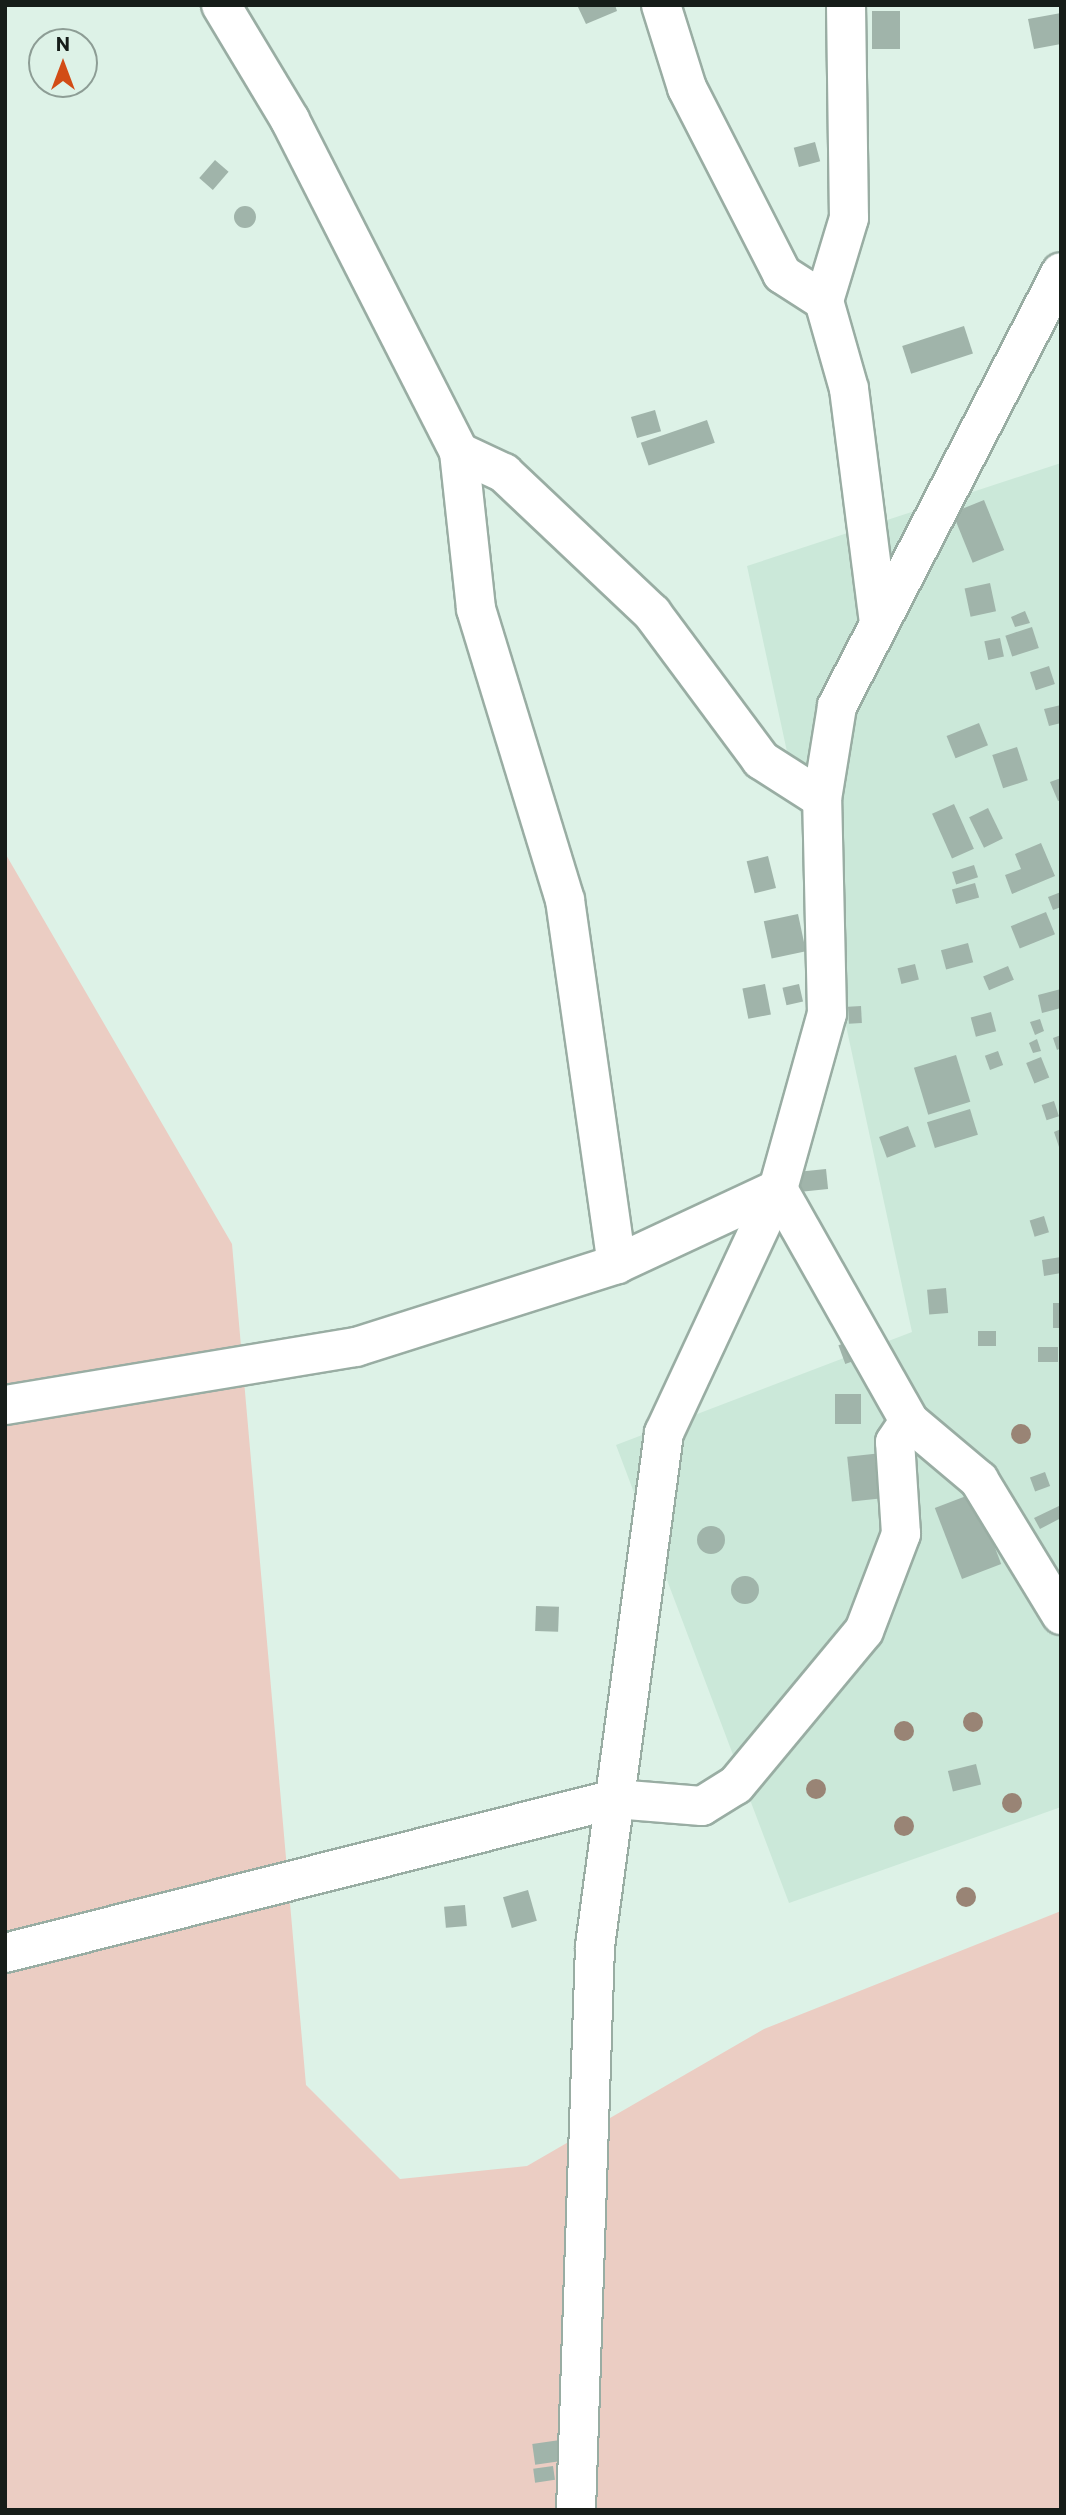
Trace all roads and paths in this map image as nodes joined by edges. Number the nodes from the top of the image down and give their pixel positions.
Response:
1 (221, 5) edge
2 (661, 5) edge
3 (846, 5) edge
4 (1061, 272) edge
5 (824, 301) junction
6 (459, 452) junction
7 (879, 623) junction
8 (822, 799) junction
9 (778, 1189) junction
10 (617, 1264) junction
11 (5, 1405) edge
12 (909, 1421) junction
13 (1061, 1615) edge
14 (615, 1799) junction
15 (5, 1953) edge
16 (576, 2510) edge

1 - 6 street
2 - 5 street
3 - 5 street
4 - 7 street
5 - 7 street
6 - 8 street
6 - 10 street
7 - 8 street
8 - 9 street
9 - 10 street
9 - 12 street
9 - 14 street
10 - 11 street
12 - 13 street
12 - 14 street
14 - 15 street
14 - 16 street

